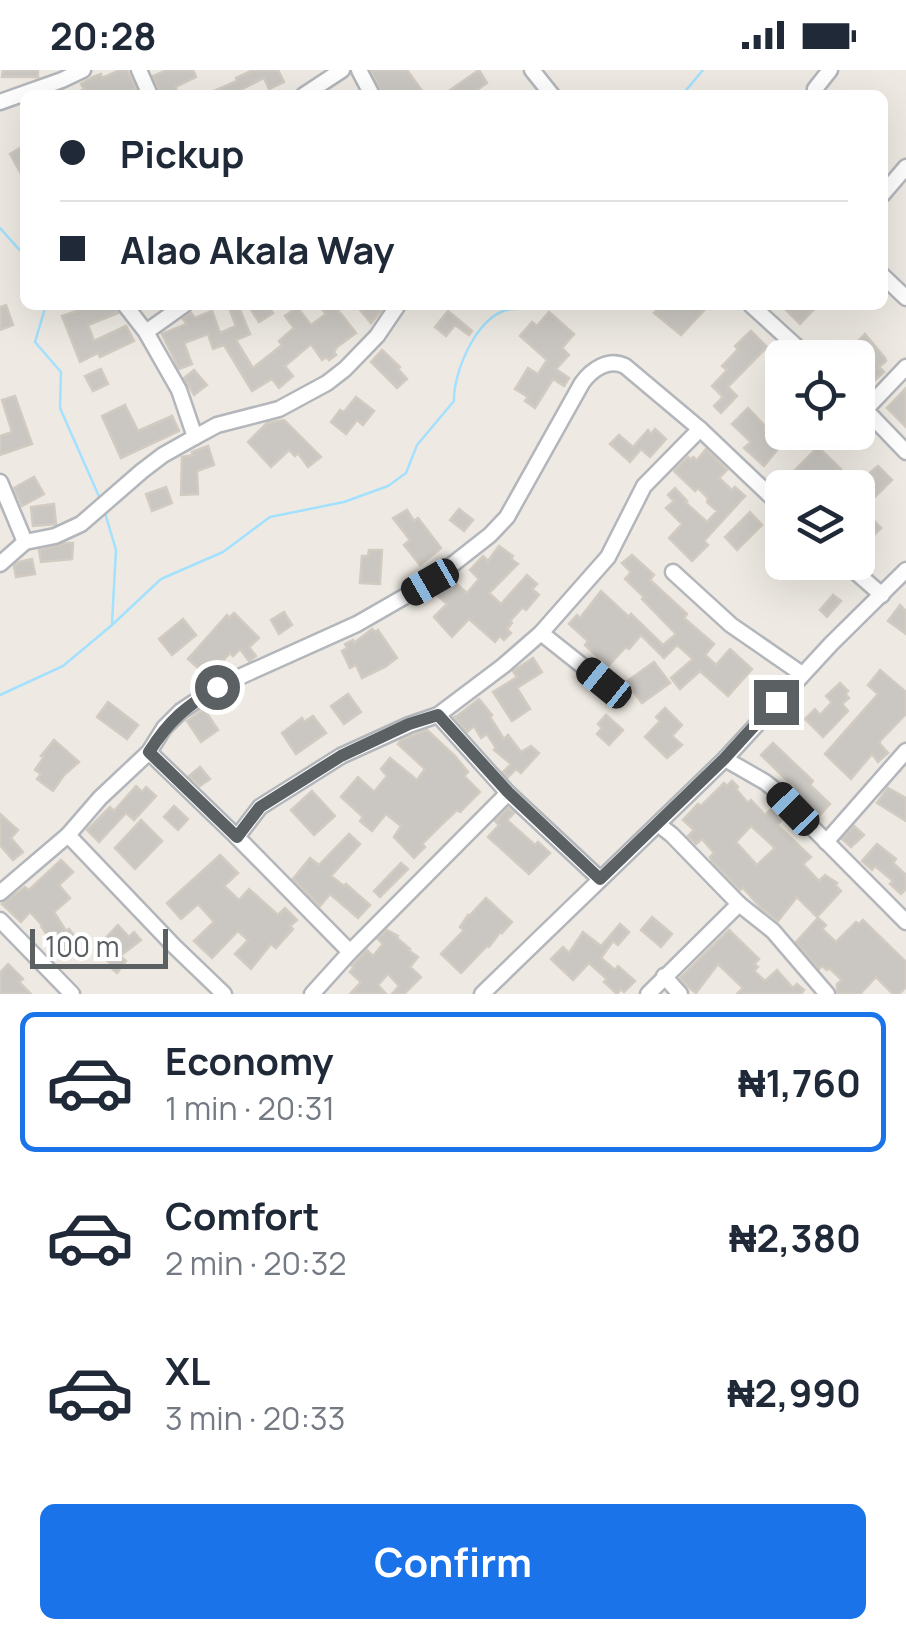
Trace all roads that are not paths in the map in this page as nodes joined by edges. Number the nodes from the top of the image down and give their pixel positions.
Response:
1 (342, 70) edge
2 (532, 70) edge
3 (830, 70) edge
4 (78, 71) edge
5 (815, 89) dead end
6 (42, 90) edge
7 (312, 90) edge
8 (548, 90) edge
9 (906, 167) edge
10 (888, 188) edge
11 (128, 310) edge
12 (177, 310) edge
13 (395, 310) edge
14 (756, 310) edge
15 (146, 332) junction
16 (789, 340) edge
17 (906, 367) edge
18 (875, 394) edge
19 (190, 417) junction
20 (875, 420) edge
21 (217, 426) junction
22 (700, 430) junction
23 (195, 437) junction
24 (906, 452) edge
25 (0, 482) edge
26 (765, 491) edge
27 (24, 542) junction
28 (0, 564) edge
29 (906, 570) edge
30 (673, 572) dead end
31 (865, 580) edge
32 (882, 594) junction
33 (542, 633) junction
34 (802, 674) junction
35 (604, 683) dead end
36 (438, 715) junction
37 (906, 751) edge
38 (149, 752) junction
39 (724, 759) junction
40 (508, 792) junction
41 (658, 824) junction
42 (68, 835) junction
43 (237, 837) junction
44 (826, 842) junction
45 (600, 879) junction
46 (0, 893) edge
47 (739, 904) junction
48 (904, 916) edge
49 (0, 920) edge
50 (350, 952) junction
51 (664, 976) junction
52 (72, 994) edge
53 (224, 994) edge
54 (312, 994) edge
55 (482, 994) edge
56 (648, 994) edge
57 (680, 994) edge
58 (827, 994) edge

1 - 7 street
2 - 8 street
3 - 5 street
4 - 6 street
9 - 10 street
11 - 15 street
12 - 15 street
13 - 21 street
14 - 16 street
15 - 19 street
17 - 18 street
19 - 21 street
19 - 23 street
20 - 24 street
21 - 23 street
22 - 26 street
22 - 33 street
22 - 38 street
23 - 27 street
25 - 27 street
27 - 28 street
29 - 32 street
30 - 34 street
31 - 32 street
32 - 34 street
33 - 35 street
33 - 36 street
34 - 39 street
36 - 40 street
36 - 43 street
37 - 44 street
38 - 42 street
38 - 43 street
39 - 41 street
39 - 44 street
40 - 45 street
40 - 50 street
41 - 45 street
41 - 47 street
42 - 46 street
42 - 53 street
43 - 50 street
44 - 48 street
45 - 55 street
47 - 51 street
47 - 58 street
49 - 52 street
50 - 54 street
51 - 56 street
51 - 57 street

